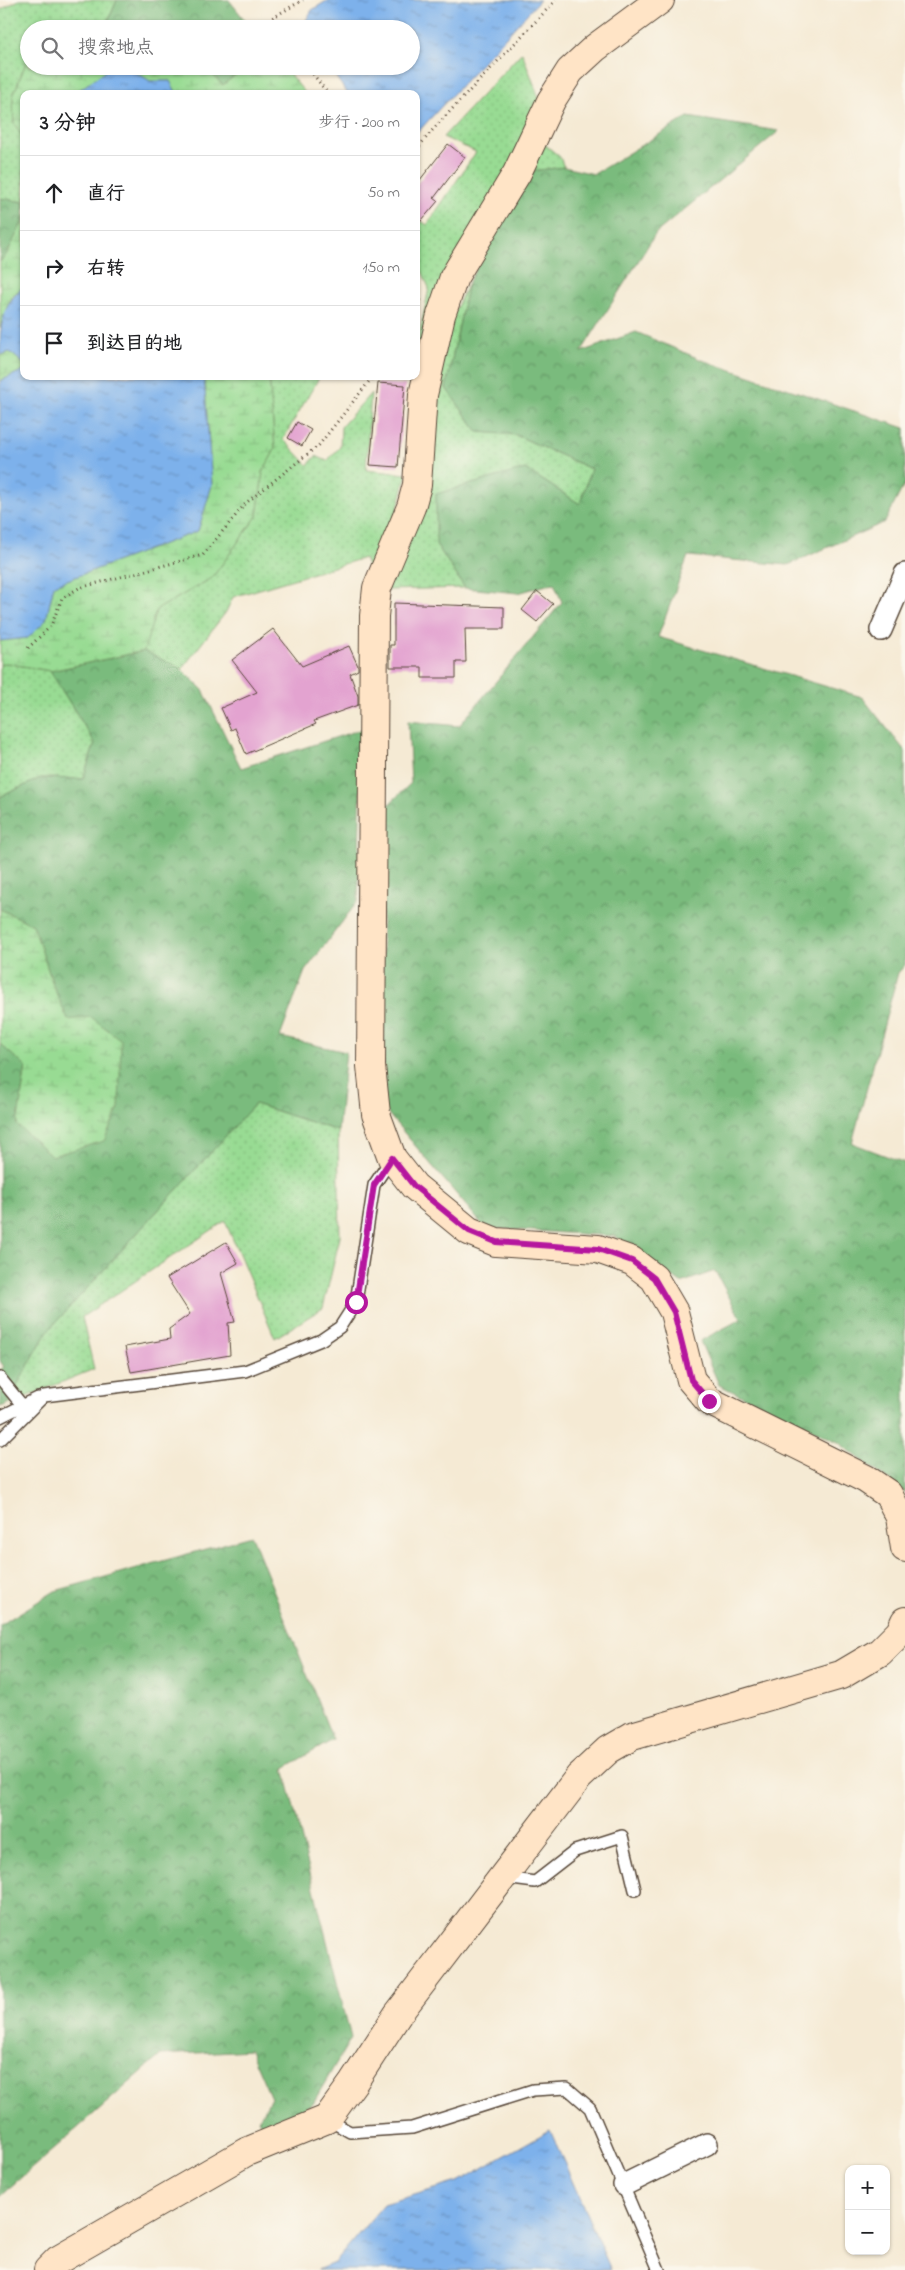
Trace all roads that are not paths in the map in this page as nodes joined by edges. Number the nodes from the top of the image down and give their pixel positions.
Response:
1 (660, 0) edge
2 (905, 574) edge
3 (881, 630) dead end
4 (392, 1158) junction
5 (0, 1378) edge
6 (44, 1396) junction
7 (22, 1405) junction
8 (0, 1417) edge
9 (0, 1440) edge
10 (904, 1538) edge
11 (905, 1621) edge
12 (502, 1878) junction
13 (635, 1890) dead end
14 (326, 2119) junction
15 (707, 2144) dead end
16 (624, 2185) junction
17 (48, 2270) edge
18 (659, 2270) edge

1 - 4 street
2 - 3 street
4 - 6 lane
4 - 10 street
5 - 7 lane
6 - 7 lane
6 - 9 lane
7 - 8 lane
11 - 12 street
12 - 13 lane
12 - 14 street
14 - 16 lane
14 - 17 street
15 - 16 street
16 - 18 lane

